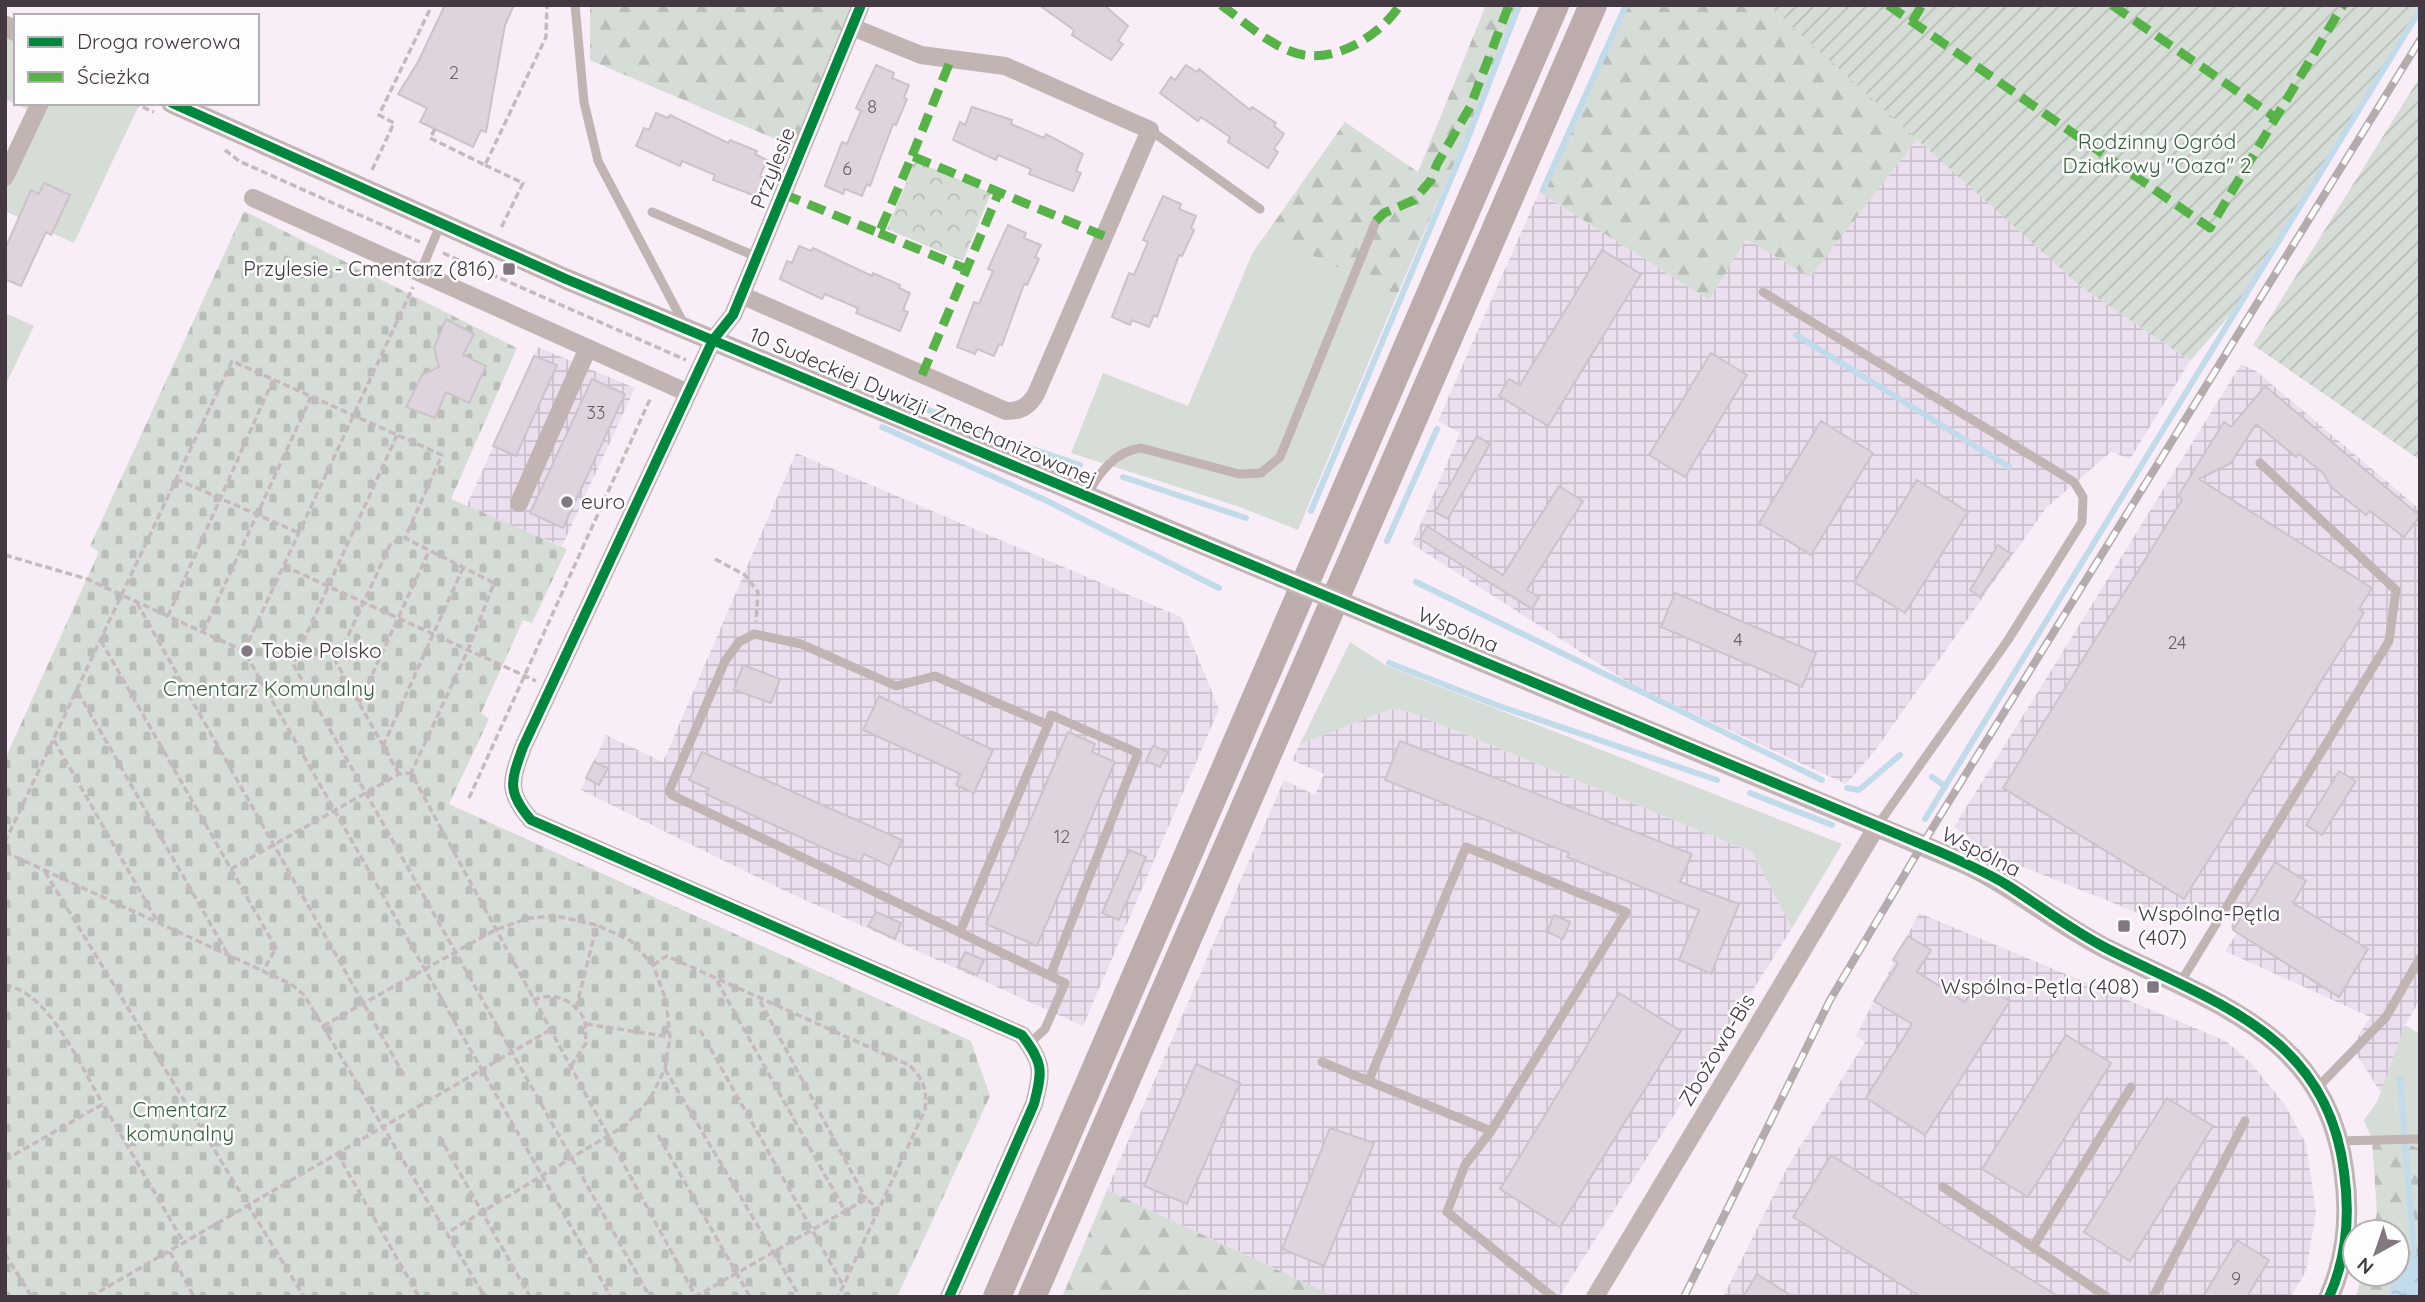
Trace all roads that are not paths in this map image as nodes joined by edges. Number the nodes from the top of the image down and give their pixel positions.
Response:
1 (575, 5) edge
2 (860, 5) edge
3 (1555, 5) edge
4 (1593, 5) edge
5 (852, 27) junction
6 (39, 105) edge
7 (165, 109) edge
8 (1150, 130) junction
9 (5, 177) edge
10 (253, 198) dead end
11 (1260, 209) dead end
12 (652, 212) dead end
13 (1376, 221) dead end
14 (441, 223) junction
15 (757, 257) junction
16 (420, 273) junction
17 (1763, 292) dead end
18 (741, 295) junction
19 (686, 329) junction
20 (713, 340) junction
21 (588, 348) junction
22 (688, 393) junction
23 (2260, 463) dead end
24 (1086, 496) junction
25 (519, 503) dead end
26 (1392, 624) joint
27 (1048, 725) junction
28 (1877, 826) junction
29 (961, 932) junction
30 (2420, 958) edge
31 (1050, 976) junction
32 (2180, 983) junction
33 (1029, 1044) junction
34 (1322, 1062) dead end
35 (1369, 1080) junction
36 (2131, 1087) dead end
37 (2317, 1088) junction
38 (2245, 1121) dead end
39 (1491, 1130) junction
40 (2417, 1139) edge
41 (2338, 1141) junction
42 (1943, 1186) dead end
43 (2033, 1247) junction
44 (949, 1297) edge
45 (996, 1297) edge
46 (1032, 1297) edge
47 (1553, 1297) edge
48 (1595, 1297) edge
49 (2107, 1297) edge
50 (2153, 1297) edge
51 (2329, 1297) edge

1 - 19 lane
2 - 5 street, Przylesie
3 - 45 main road
4 - 46 main road
5 - 8 street
5 - 15 street, Przylesie
6 - 9 street
7 - 14 street, 10 Sudeckiej Dywizji Zmechanizowanej
8 - 11 lane
8 - 18 street
10 - 16 street
12 - 15 lane
13 - 24 lane
14 - 16 lane
14 - 19 street, 10 Sudeckiej Dywizji Zmechanizowanej
15 - 18 street, Przylesie
16 - 21 street
17 - 28 lane
18 - 20 street, Przylesie
19 - 20 street, 10 Sudeckiej Dywizji Zmechanizowanej
20 - 22 street, Przylesie
20 - 24 street, 10 Sudeckiej Dywizji Zmechanizowanej
21 - 22 street
21 - 25 street
22 - 33 street, Przylesie
23 - 32 lane
24 - 26 street, 10 Sudeckiej Dywizji Zmechanizowanej, bridge
26 - 28 street, Wspólna
27 - 29 lane
27 - 29 lane
27 - 31 lane
28 - 32 street, Wspólna
28 - 48 street, Zbożowa-Bis
29 - 31 lane
30 - 37 lane
31 - 33 lane
32 - 37 street, Wspólna
33 - 44 street
34 - 35 lane
35 - 39 lane
35 - 39 lane
36 - 43 lane
37 - 41 street, Wspólna
38 - 50 lane
39 - 47 lane
40 - 41 lane
41 - 51 street, Wspólna
42 - 43 lane
43 - 49 lane

